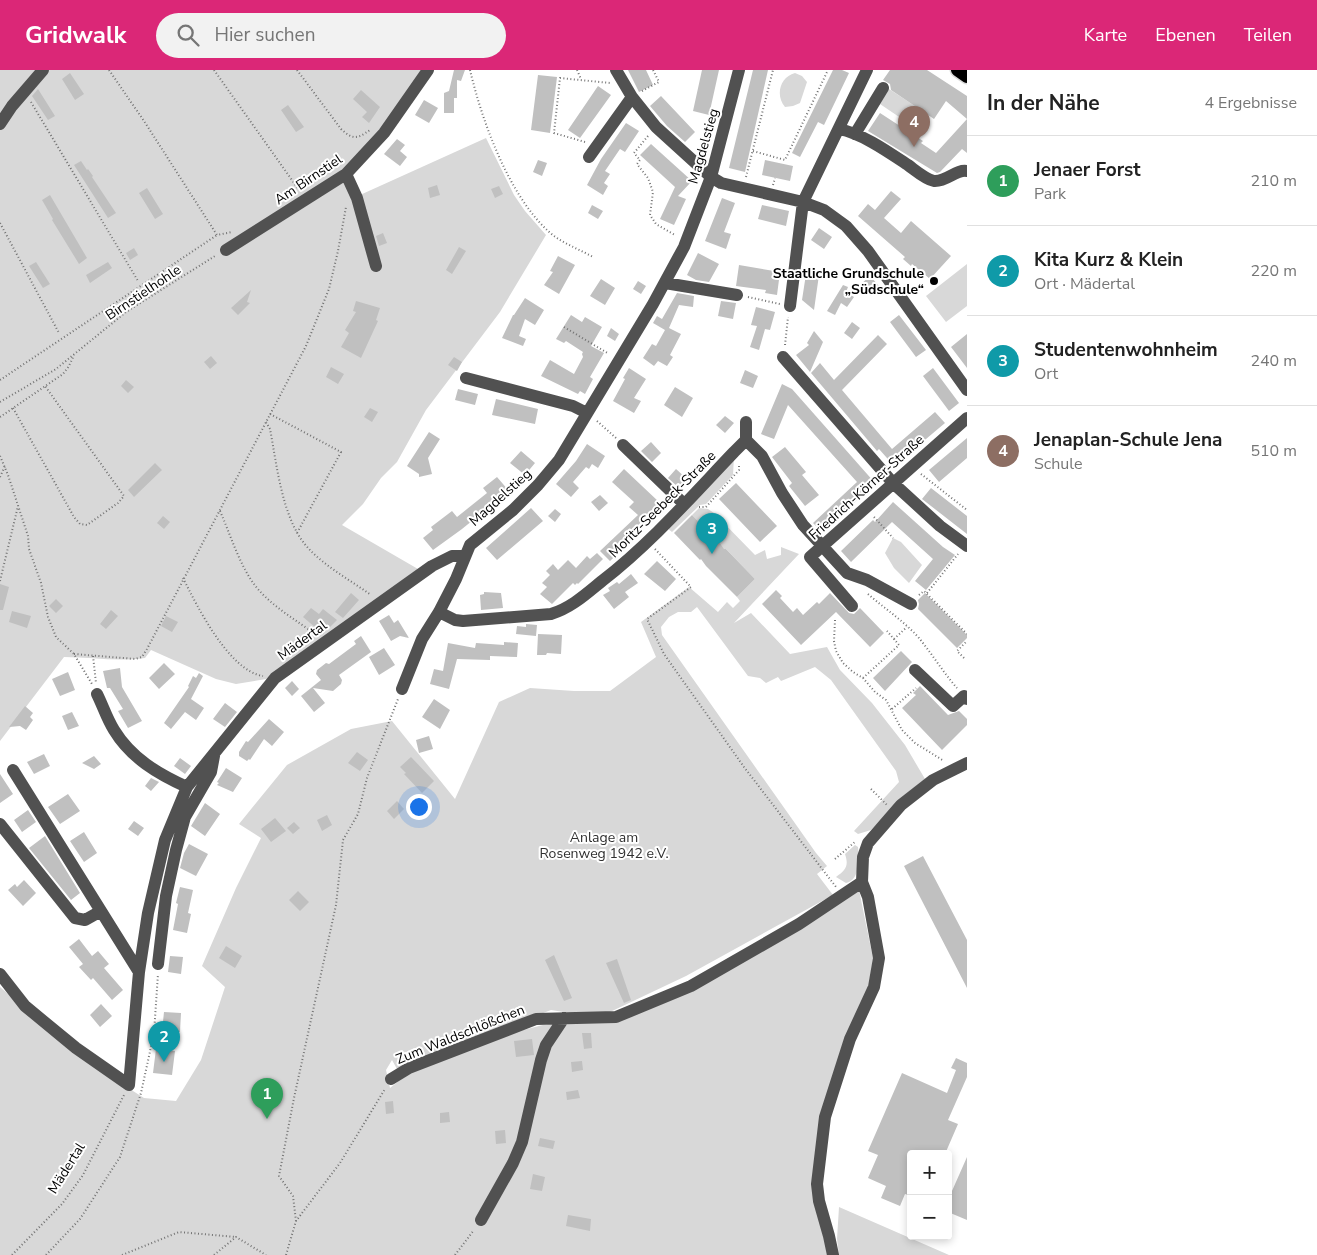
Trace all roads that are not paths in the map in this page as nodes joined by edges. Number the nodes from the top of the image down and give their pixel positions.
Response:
1 (43, 70) edge
2 (428, 70) edge
3 (616, 70) edge
4 (739, 70) edge
5 (867, 70) edge
6 (957, 70) edge
7 (967, 77) edge
8 (883, 88) dead end
9 (632, 97) junction
10 (0, 124) edge
11 (839, 129) junction
12 (855, 134) junction
13 (589, 157) dead end
14 (967, 171) edge
15 (346, 174) junction
16 (711, 177) junction
17 (803, 202) junction
18 (226, 250) road end
19 (376, 266) dead end
20 (665, 284) junction
21 (737, 295) road end
22 (790, 306) road end
23 (783, 357) road end
24 (466, 378) dead end
25 (967, 390) edge
26 (587, 413) junction
27 (967, 418) edge
28 (746, 422) dead end
29 (746, 440) junction
30 (623, 445) road end
31 (893, 483) junction
32 (690, 507) junction
33 (966, 545) edge
34 (822, 547) junction
35 (464, 556) junction
36 (911, 604) road end
37 (852, 606) dead end
38 (439, 612) junction
39 (915, 670) dead end
40 (402, 689) road end
41 (97, 694) road end
42 (966, 697) edge
43 (215, 753) junction
44 (962, 766) edge
45 (13, 770) dead end
46 (187, 787) junction
47 (0, 824) edge
48 (166, 840) junction
49 (173, 862) junction
50 (862, 882) junction
51 (101, 911) junction
52 (158, 964) road end
53 (139, 972) junction
54 (0, 974) edge
55 (564, 1018) junction
56 (391, 1079) road end
57 (481, 1220) road end
58 (832, 1255) edge

1 - 10 street
2 - 15 street, Am Birnstiel
3 - 9 street
4 - 16 street, Magdelstieg
5 - 11 street
6 - 7 main road
8 - 12 street
9 - 13 street
9 - 16 street
11 - 12 street
11 - 17 street
12 - 14 street
15 - 18 street, Am Birnstiel
15 - 19 street
16 - 17 street
16 - 20 street, Magdelstieg
17 - 22 street
17 - 25 street
20 - 21 street
20 - 26 street, Magdelstieg
23 - 31 street
24 - 26 street
26 - 35 street, Magdelstieg
27 - 31 street, Friedrich-Körner-Straße
28 - 29 street
29 - 32 street, Moritz-Seebeck-Straße
29 - 34 street
30 - 32 street
31 - 33 street
31 - 34 street, Friedrich-Körner-Straße
32 - 38 street, Moritz-Seebeck-Straße
34 - 36 street
34 - 37 street, Friedrich-Körner-Straße
35 - 38 street, Magdelstieg
35 - 43 street, Mädertal
38 - 40 street, Magdelstieg
39 - 42 street
41 - 46 street
43 - 46 street, Mädertal
43 - 49 street
44 - 50 street
45 - 51 street
46 - 48 street, Mädertal
47 - 51 street
48 - 49 street
48 - 53 street, Mädertal
49 - 52 street
50 - 55 street, Zum Waldschlößchen
50 - 58 street
51 - 53 street
53 - 54 street, Mädertal
55 - 56 street, Zum Waldschlößchen
55 - 57 street

